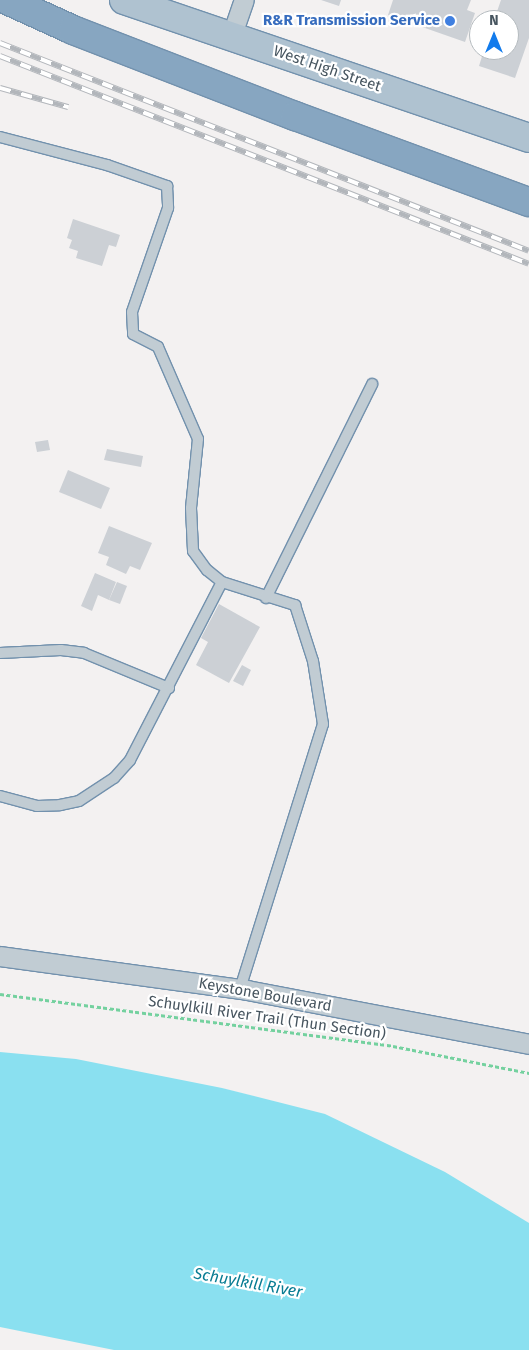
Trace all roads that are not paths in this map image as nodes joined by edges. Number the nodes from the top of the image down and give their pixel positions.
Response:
1 (7, 0) edge
2 (124, 0) edge
3 (244, 0) edge
4 (231, 37) junction
5 (0, 137) edge
6 (529, 138) edge
7 (529, 202) edge
8 (372, 384) dead end
9 (222, 582) junction
10 (266, 598) junction
11 (0, 653) edge
12 (169, 688) junction
13 (0, 796) edge
14 (0, 956) edge
15 (240, 989) junction
16 (529, 1044) edge

1 - 7 highway
2 - 4 main road, West High Street
3 - 4 street
4 - 6 main road, West High Street
5 - 9 lane
8 - 10 lane
9 - 10 lane
9 - 12 lane
10 - 15 lane
11 - 12 lane
12 - 13 lane
14 - 15 street, Keystone Boulevard
15 - 16 street, Keystone Boulevard

